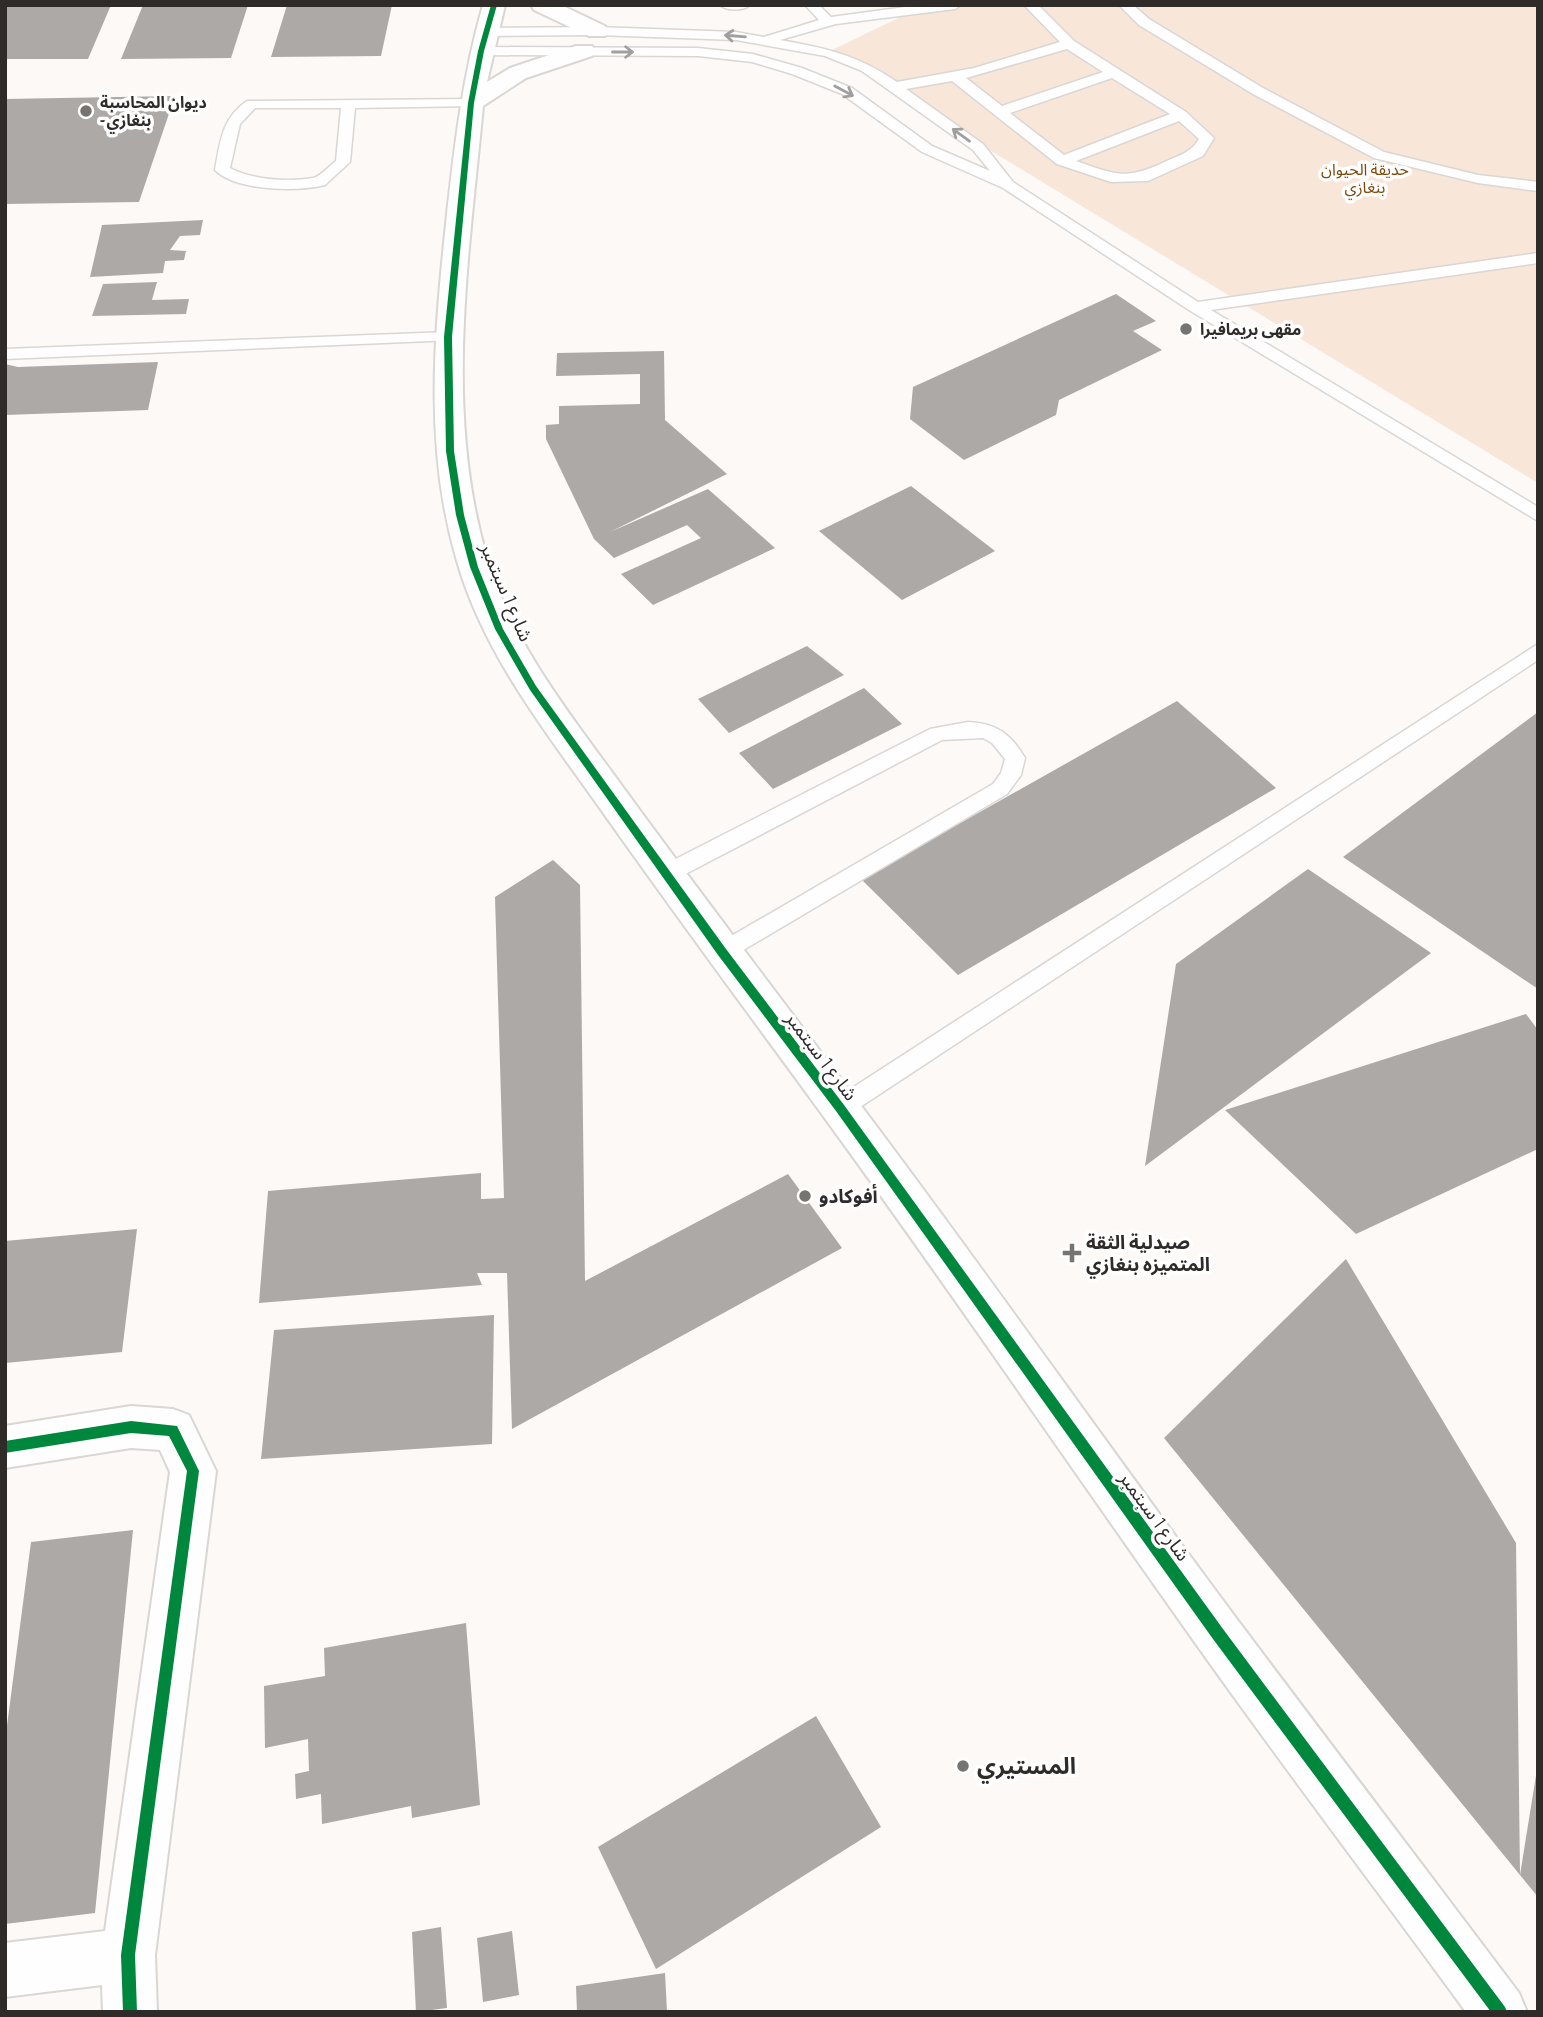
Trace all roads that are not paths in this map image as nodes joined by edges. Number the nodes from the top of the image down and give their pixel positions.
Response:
1 (542, 5) edge
2 (726, 5) edge
3 (744, 5) edge
4 (811, 5) edge
5 (955, 5) edge
6 (1030, 5) edge
7 (1125, 5) edge
8 (892, 9) edge
9 (830, 23) junction
10 (487, 29) edge
11 (597, 31) junction
12 (766, 40) junction
13 (1069, 44) junction
14 (584, 51) junction
15 (753, 58) junction
16 (1115, 72) junction
17 (955, 76) junction
18 (895, 87) junction
19 (471, 103) junction
20 (348, 104) junction
21 (1001, 111) junction
22 (1181, 115) junction
23 (1062, 160) junction
24 (1008, 185) junction
25 (1538, 187) edge
26 (1538, 258) edge
27 (1195, 307) junction
28 (448, 337) junction
29 (5, 355) edge
30 (1538, 515) edge
31 (1538, 651) edge
32 (666, 874) junction
33 (722, 952) junction
34 (840, 1108) junction
35 (5, 1447) edge
36 (128, 1955) junction
37 (5, 1970) edge
38 (1465, 1987) edge
39 (130, 2012) edge
40 (1500, 2012) edge

1 - 11 street
2 - 3 lane
4 - 9 lane
5 - 8 lane
6 - 13 lane
7 - 25 lane
8 - 9 lane
9 - 12 lane
10 - 11 lane
10 - 14 lane
10 - 19 street, شارع 1 سبتمبر
12 -> 11 lane
12 - 15 lane
12 - 18 lane
13 - 16 lane
13 - 17 lane
14 -> 15 lane
14 - 19 street
15 -> 24 lane
16 - 21 lane
16 - 22 lane
17 - 18 lane
17 - 21 lane
24 -> 18 lane
19 - 20 lane
19 - 28 street, شارع 1 سبتمبر
20 - 20 lane
21 - 23 lane
22 - 23 lane
22 - 23 lane
24 - 27 lane
26 - 27 lane
27 - 30 lane
28 - 29 lane
28 - 32 street, شارع 1 سبتمبر
31 - 34 lane
32 - 33 street, شارع 1 سبتمبر
32 - 33 lane
33 - 34 street, شارع 1 سبتمبر
34 - 38 street, شارع 1 سبتمبر
35 - 36 street
36 - 37 street
36 - 39 street
38 - 40 street, شارع 1 سبتمبر

